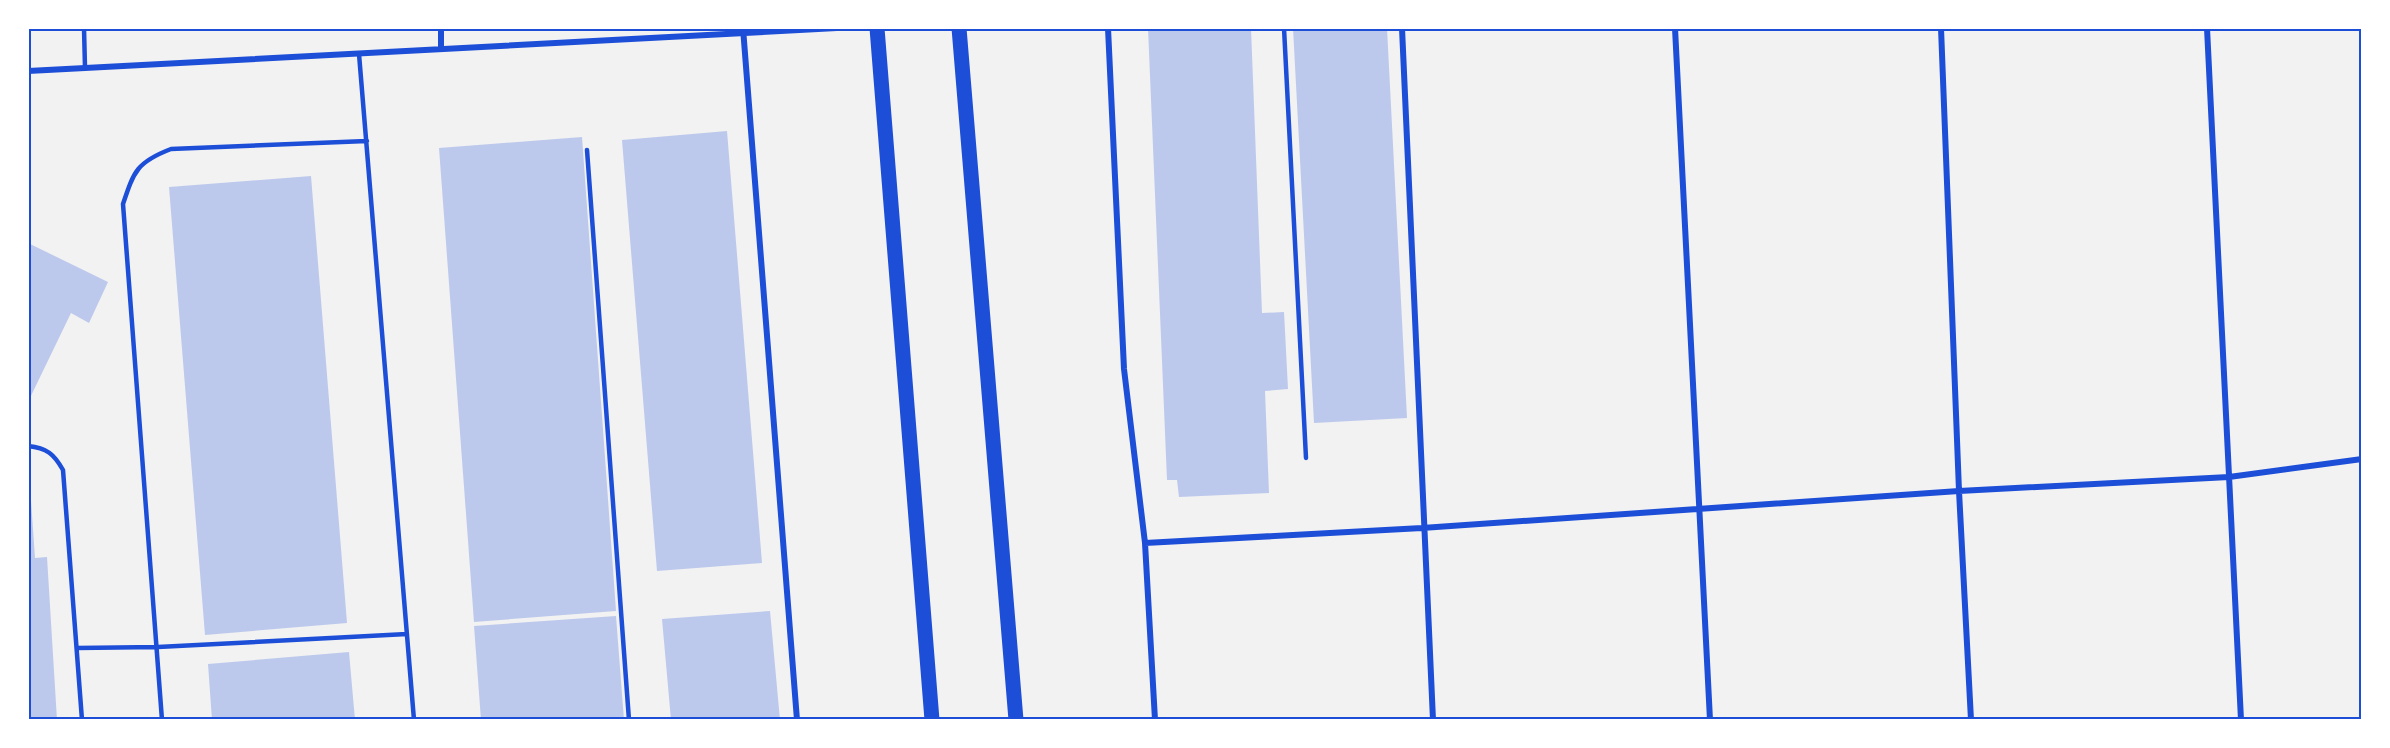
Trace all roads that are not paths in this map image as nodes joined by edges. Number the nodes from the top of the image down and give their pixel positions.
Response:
1 (84, 28) edge
2 (441, 28) edge
3 (837, 28) edge
4 (878, 28) edge
5 (958, 28) edge
6 (1108, 28) edge
7 (1284, 28) edge
8 (1402, 28) edge
9 (1675, 28) edge
10 (1941, 28) edge
11 (2207, 28) edge
12 (743, 31) edge
13 (441, 49) junction
14 (359, 54) junction
15 (85, 68) junction
16 (28, 70) edge
17 (367, 141) junction
18 (587, 150) dead end
19 (28, 446) edge
20 (1306, 458) dead end
21 (2361, 459) edge
22 (2229, 477) junction
23 (1959, 491) junction
24 (1700, 508) junction
25 (1422, 528) junction
26 (1145, 543) junction
27 (406, 634) junction
28 (158, 647) junction
29 (77, 648) junction
30 (82, 720) edge
31 (162, 720) edge
32 (414, 720) edge
33 (629, 720) edge
34 (796, 720) edge
35 (932, 720) edge
36 (1016, 720) edge
37 (1155, 720) edge
38 (1433, 720) edge
39 (1710, 720) edge
40 (1971, 720) edge
41 (2241, 720) edge

1 - 15 lane
2 - 13 street
3 - 12 street
4 - 35 main road
5 - 36 main road
6 - 26 street
7 - 20 lane
8 - 25 street
9 - 24 street
10 - 23 street
11 - 22 street
12 - 13 street
12 - 34 street
13 - 14 street
14 - 15 street
14 - 17 lane
15 - 16 street
17 - 27 lane
17 - 28 lane
18 - 33 lane
19 - 29 lane
21 - 22 street
22 - 23 street
22 - 41 street
23 - 24 street
23 - 40 street
24 - 25 street
24 - 39 street
25 - 26 street
25 - 38 street
26 - 37 street
27 - 28 lane
27 - 32 lane
28 - 29 lane
28 - 31 lane
29 - 30 lane

